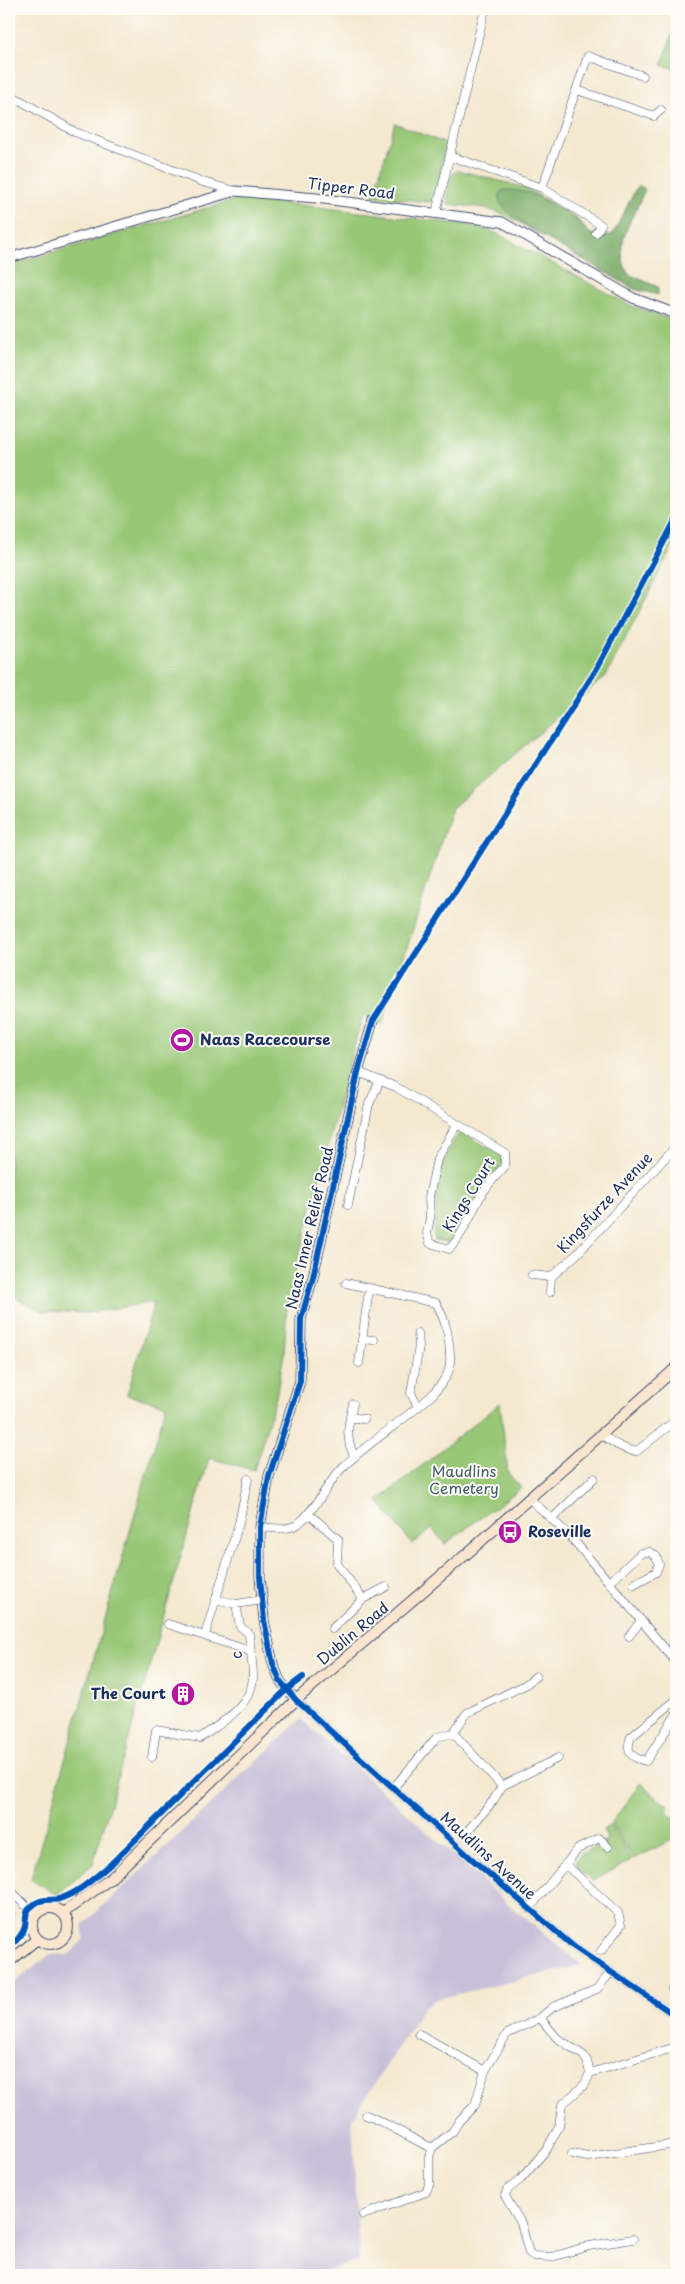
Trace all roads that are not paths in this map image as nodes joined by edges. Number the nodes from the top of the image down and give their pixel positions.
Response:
1 (485, 9) edge
2 (644, 76) dead end
3 (577, 90) junction
4 (9, 94) edge
5 (661, 110) dead end
6 (450, 156) junction
7 (542, 188) junction
8 (235, 191) junction
9 (436, 214) junction
10 (596, 233) dead end
11 (9, 258) edge
12 (676, 314) edge
13 (373, 1021) dead end
14 (358, 1072) junction
15 (380, 1081) junction
16 (458, 1124) junction
17 (676, 1145) edge
18 (348, 1205) dead end
19 (532, 1276) dead end
20 (551, 1277) junction
21 (346, 1283) dead end
22 (369, 1289) junction
23 (550, 1292) dead end
24 (418, 1333) dead end
25 (362, 1339) junction
26 (374, 1340) dead end
27 (418, 1346) junction
28 (428, 1347) dead end
29 (359, 1363) dead end
30 (676, 1368) edge
31 (353, 1404) dead end
32 (418, 1407) junction
33 (350, 1417) junction
34 (364, 1419) dead end
35 (676, 1420) edge
36 (600, 1434) junction
37 (354, 1456) junction
38 (594, 1478) dead end
39 (248, 1479) dead end
40 (237, 1487) dead end
41 (246, 1489) junction
42 (529, 1498) junction
43 (309, 1514) junction
44 (552, 1519) junction
45 (260, 1527) junction
46 (609, 1583) junction
47 (634, 1584) dead end
48 (386, 1587) dead end
49 (216, 1598) junction
50 (364, 1599) junction
51 (262, 1600) junction
52 (236, 1604) junction
53 (641, 1621) junction
54 (168, 1624) dead end
55 (332, 1629) dead end
56 (205, 1635) junction
57 (630, 1636) dead end
58 (250, 1651) junction
59 (676, 1662) edge
60 (536, 1676) dead end
61 (296, 1700) junction
62 (676, 1700) edge
63 (676, 1714) edge
64 (452, 1733) junction
65 (152, 1757) dead end
66 (558, 1758) dead end
67 (502, 1786) junction
68 (394, 1787) junction
69 (464, 1835) dead end
70 (608, 1847) dead end
71 (565, 1864) junction
72 (9, 1889) edge
73 (529, 1909) junction
74 (63, 1914) junction
75 (35, 1915) junction
76 (38, 1939) junction
77 (601, 1951) dead end
78 (9, 1962) edge
79 (611, 1972) junction
80 (676, 2016) edge
81 (540, 2018) junction
82 (419, 2034) dead end
83 (676, 2046) edge
84 (485, 2071) junction
85 (590, 2073) junction
86 (366, 2115) dead end
87 (676, 2144) edge
88 (432, 2148) junction
89 (572, 2154) dead end
90 (363, 2215) dead end
91 (633, 2239) dead end

1 - 6 street
2 - 3 street
3 - 5 street
3 - 7 street
4 - 8 street
6 - 7 street
6 - 9 street
7 - 10 street
8 - 9 street, Tipper Road
8 - 11 street, Tipper Road
9 - 12 street, Tipper Road
13 - 14 street, Naas Inner Relief Road
14 - 15 street, Kings Court
14 - 45 street, Naas Inner Relief Road
15 - 16 street, Kings Court
15 - 18 street
16 - 16 street, Kings Court
17 - 20 street, Kingsfurze Avenue
19 - 20 street
20 - 23 street
21 - 22 street
22 - 25 street
22 - 32 street
24 - 27 street
25 - 26 street
25 - 29 street
27 - 28 street
27 - 32 street
30 - 36 main road, Dublin Road
31 - 33 street
32 - 37 street
33 - 34 street
33 - 37 street
35 - 36 street
36 - 42 main road, Dublin Road
37 - 43 street
38 - 44 street
39 - 41 street
40 - 41 street
41 - 49 street
42 - 44 street
42 - 61 main road, Dublin Road
43 - 45 street
43 - 50 street
44 - 46 street
45 - 51 street, Naas Inner Relief Road
46 - 47 street
46 - 53 street
48 - 50 street
49 - 52 street
49 - 56 street
50 - 55 street
51 - 52 street
51 - 61 street, Naas Inner Relief Road
52 - 58 street, c
53 - 57 street
53 - 59 street
54 - 56 street
56 - 58 street
58 - 65 street, c
60 - 64 street
61 - 68 street, Maudlins Avenue
61 - 74 main road, Dublin Road
62 - 63 street
64 - 67 street
64 - 68 street
66 - 67 street
67 - 69 street
68 - 73 street, Maudlins Avenue
70 - 71 street
71 - 73 street
71 - 77 street
72 - 75 street
73 - 79 street, Maudlins Avenue
74 - 75 main road
74 - 76 main road
75 - 76 main road
76 - 78 main road
79 - 80 street, Maudlins Avenue
79 - 81 street
81 - 84 street
81 - 85 street
82 - 84 street
83 - 85 street
84 - 88 street
85 - 91 street
86 - 88 street
87 - 89 street
88 - 90 street

